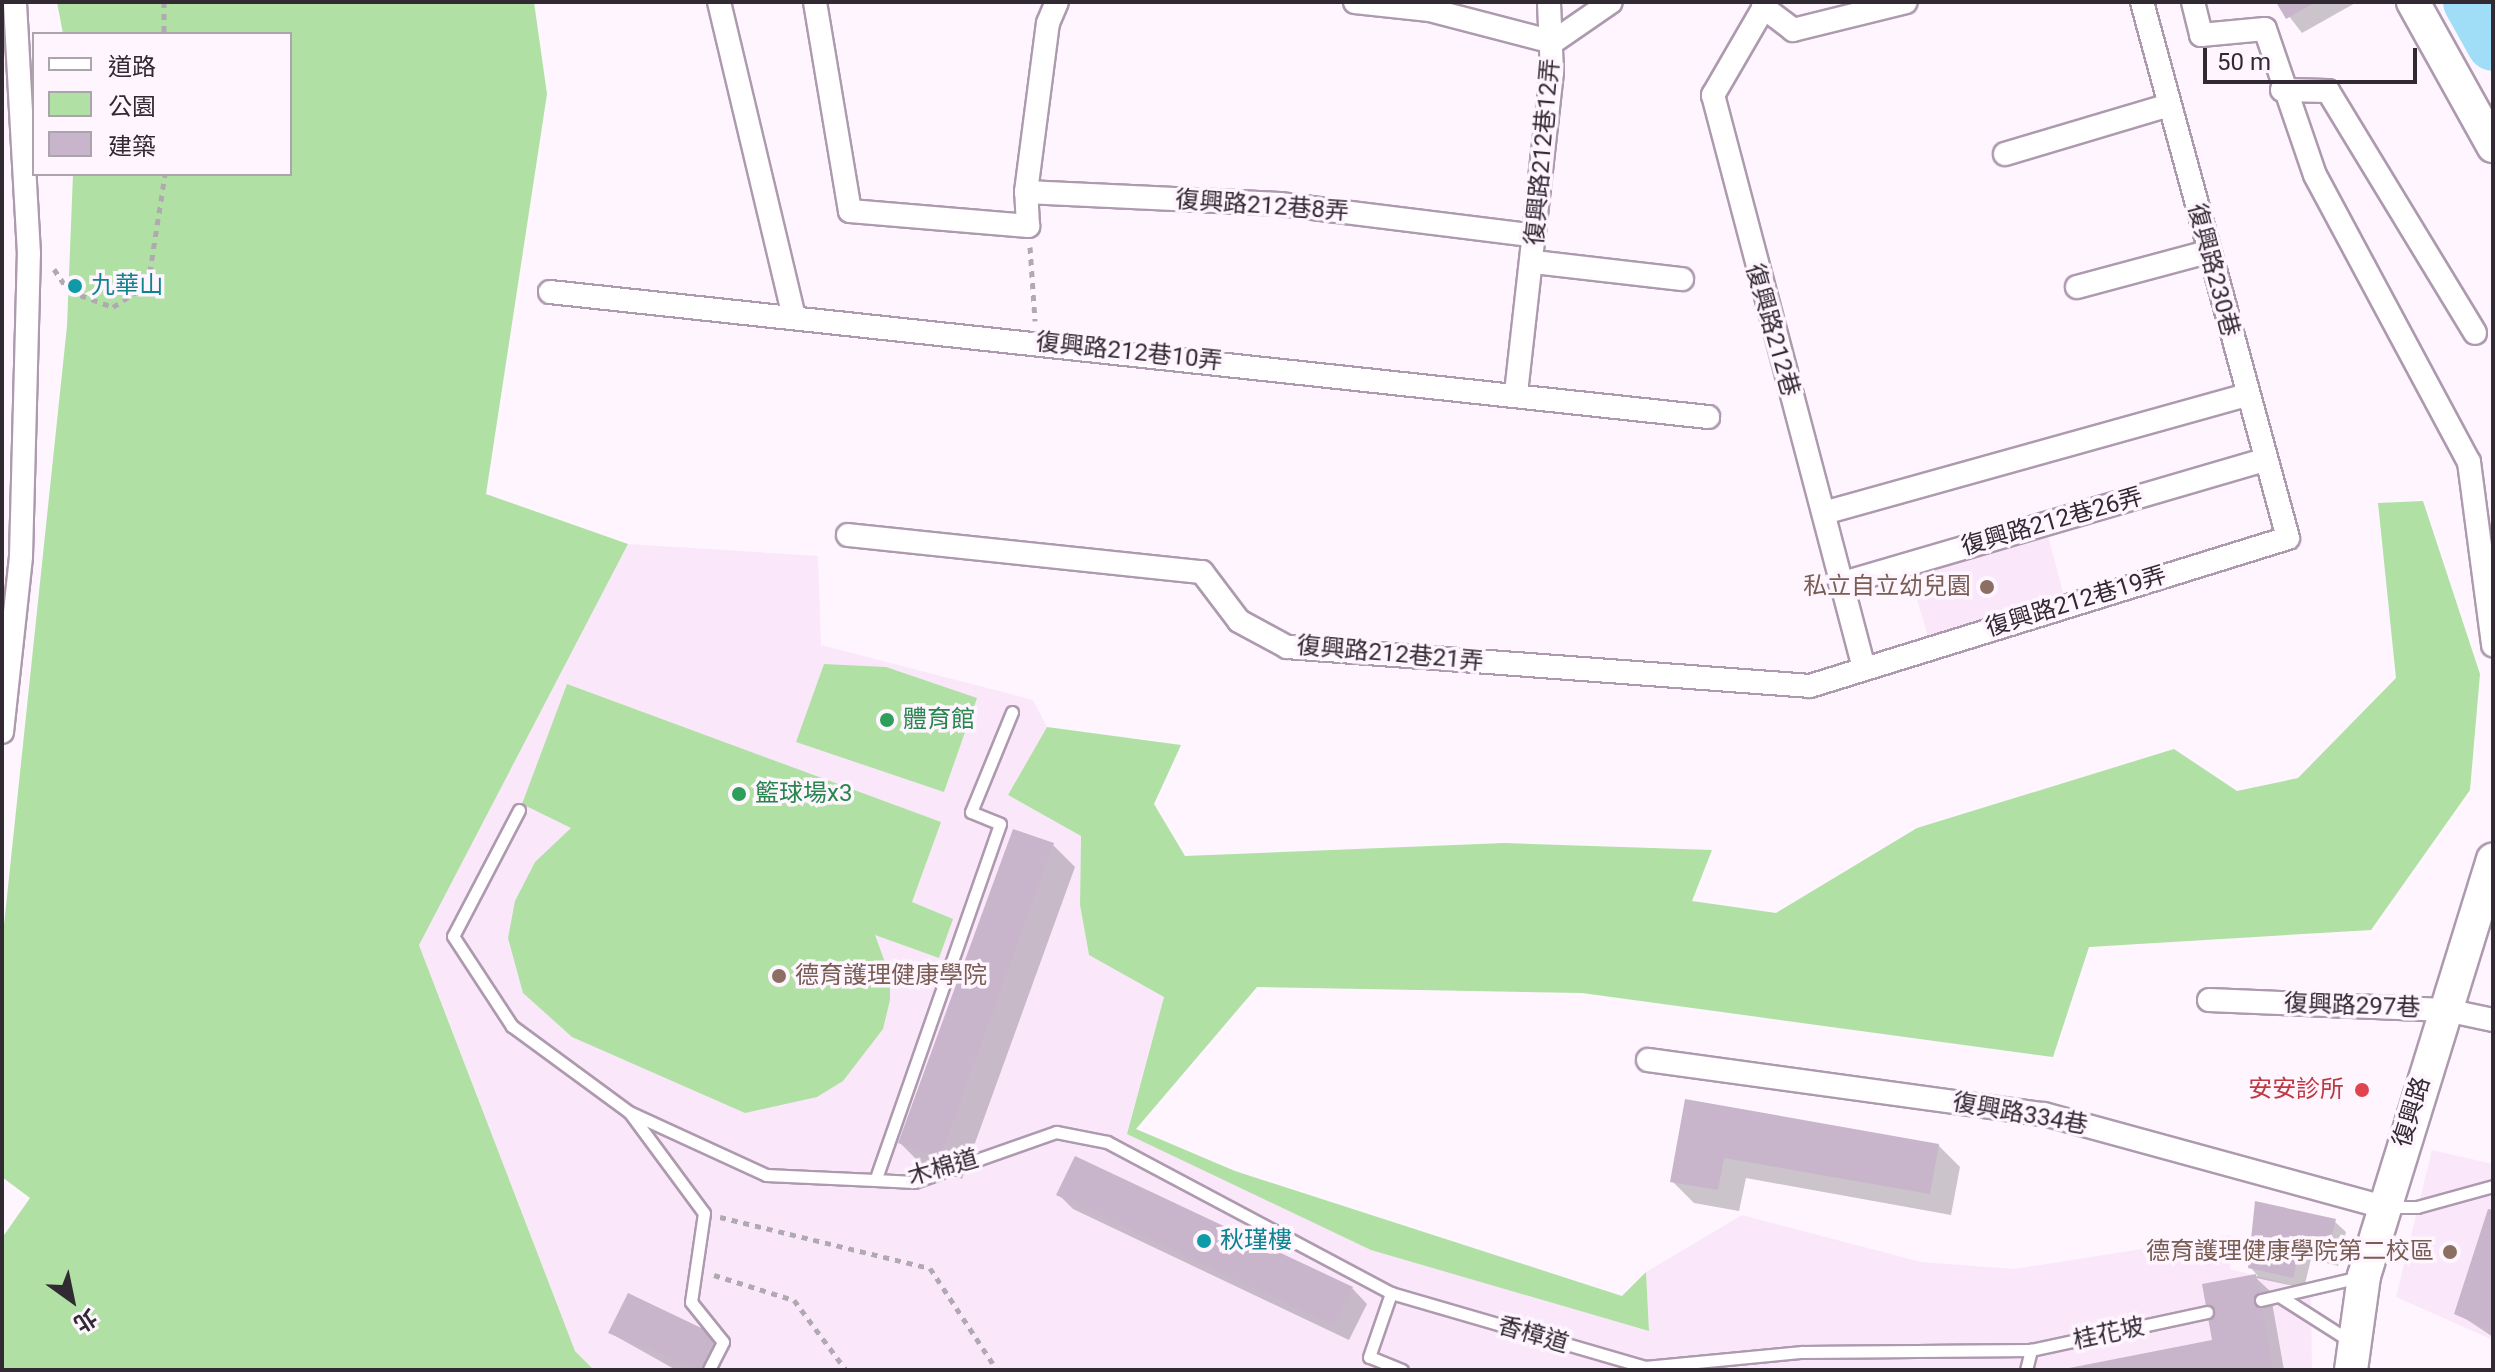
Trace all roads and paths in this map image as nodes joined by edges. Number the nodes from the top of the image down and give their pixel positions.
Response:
1 (15, 2) edge
2 (164, 2) edge
3 (719, 2) edge
4 (815, 2) edge
5 (1057, 2) edge
6 (1355, 2) edge
7 (1549, 2) edge
8 (1611, 2) edge
9 (1906, 2) edge
10 (2142, 2) edge
11 (2193, 2) edge
12 (2413, 2) edge
13 (1765, 5) edge
14 (164, 32) edge
15 (1553, 42) junction
16 (2282, 90) junction
17 (2169, 105) junction
18 (2493, 146) edge
19 (2005, 154) dead end
20 (165, 176) edge
21 (1026, 192) junction
22 (1028, 226) junction
23 (1530, 235) junction
24 (2208, 252) junction
25 (29, 254) junction
26 (1534, 262) junction
27 (1682, 279) dead end
28 (2077, 287) dead end
29 (550, 292) dead end
30 (794, 316) junction
31 (2475, 333) dead end
32 (1037, 342) junction
33 (1516, 393) junction
34 (2247, 395) junction
35 (1708, 417) dead end
36 (2264, 460) junction
37 (1824, 513) junction
38 (848, 535) dead end
39 (2288, 538) joint
40 (1840, 584) junction
41 (2493, 645) edge
42 (1864, 668) junction
43 (1012, 712) dead end
44 (2, 732) edge
45 (519, 810) dead end
46 (2493, 860) edge
47 (2209, 1000) dead end
48 (2446, 1010) junction
49 (2493, 1020) edge
50 (1648, 1060) dead end
51 (629, 1112) junction
52 (875, 1180) junction
53 (2493, 1186) edge
54 (2385, 1207) junction
55 (704, 1213) junction
56 (694, 1269) junction
57 (2364, 1276) junction
58 (1391, 1293) junction
59 (2281, 1297) junction
60 (2261, 1300) dead end
61 (2207, 1312) dead end
62 (2031, 1350) junction
63 (2351, 1356) edge
64 (709, 1370) edge
65 (846, 1370) edge
66 (997, 1370) edge
67 (1402, 1370) edge
68 (2026, 1370) edge

1 - 25 street
2 - 14 path
3 - 30 street
4 - 22 street
5 - 21 street
6 - 15 street
7 - 15 street, 復興路212巷12弄
8 - 15 street
9 - 13 street
10 - 17 street, 復興路230巷
11 - 16 street
12 - 18 street
13 - 37 street, 復興路212巷
15 - 23 street, 復興路212巷12弄
16 - 31 street
16 - 41 street
17 - 19 street
17 - 24 street, 復興路230巷
20 - 25 path
21 - 22 street
21 - 23 street, 復興路212巷8弄
22 - 32 path
23 - 26 street, 復興路212巷12弄
24 - 28 street
24 - 34 street, 復興路230巷
25 - 44 street
26 - 27 street, 復興路212巷12弄
26 - 33 street, 復興路212巷12弄
29 - 30 street, 復興路212巷10弄
30 - 32 street, 復興路212巷10弄
32 - 33 street, 復興路212巷10弄
33 - 35 street, 復興路212巷10弄
34 - 36 street, 復興路230巷
34 - 37 street
36 - 39 street, 復興路230巷
36 - 40 street, 復興路212巷26弄
37 - 40 street, 復興路212巷
38 - 42 street, 復興路212巷21弄
39 - 42 street, 復興路212巷19弄
40 - 42 street, 復興路212巷
43 - 52 lane, 木棉道
45 - 51 lane
46 - 48 street, 復興路
47 - 48 street, 復興路297巷
48 - 49 street, 復興路297巷
48 - 54 street, 復興路
50 - 54 street, 復興路334巷
51 - 52 lane
51 - 55 lane
52 - 58 lane, 木棉道
53 - 54 lane
54 - 57 street, 復興路
55 - 56 lane
55 - 66 path
56 - 64 lane
56 - 65 path
57 - 59 lane
57 - 63 street, 復興路
58 - 62 lane, 香樟道
58 - 67 lane
59 - 60 lane
59 - 63 lane
61 - 62 lane, 桂花坡
62 - 68 lane

